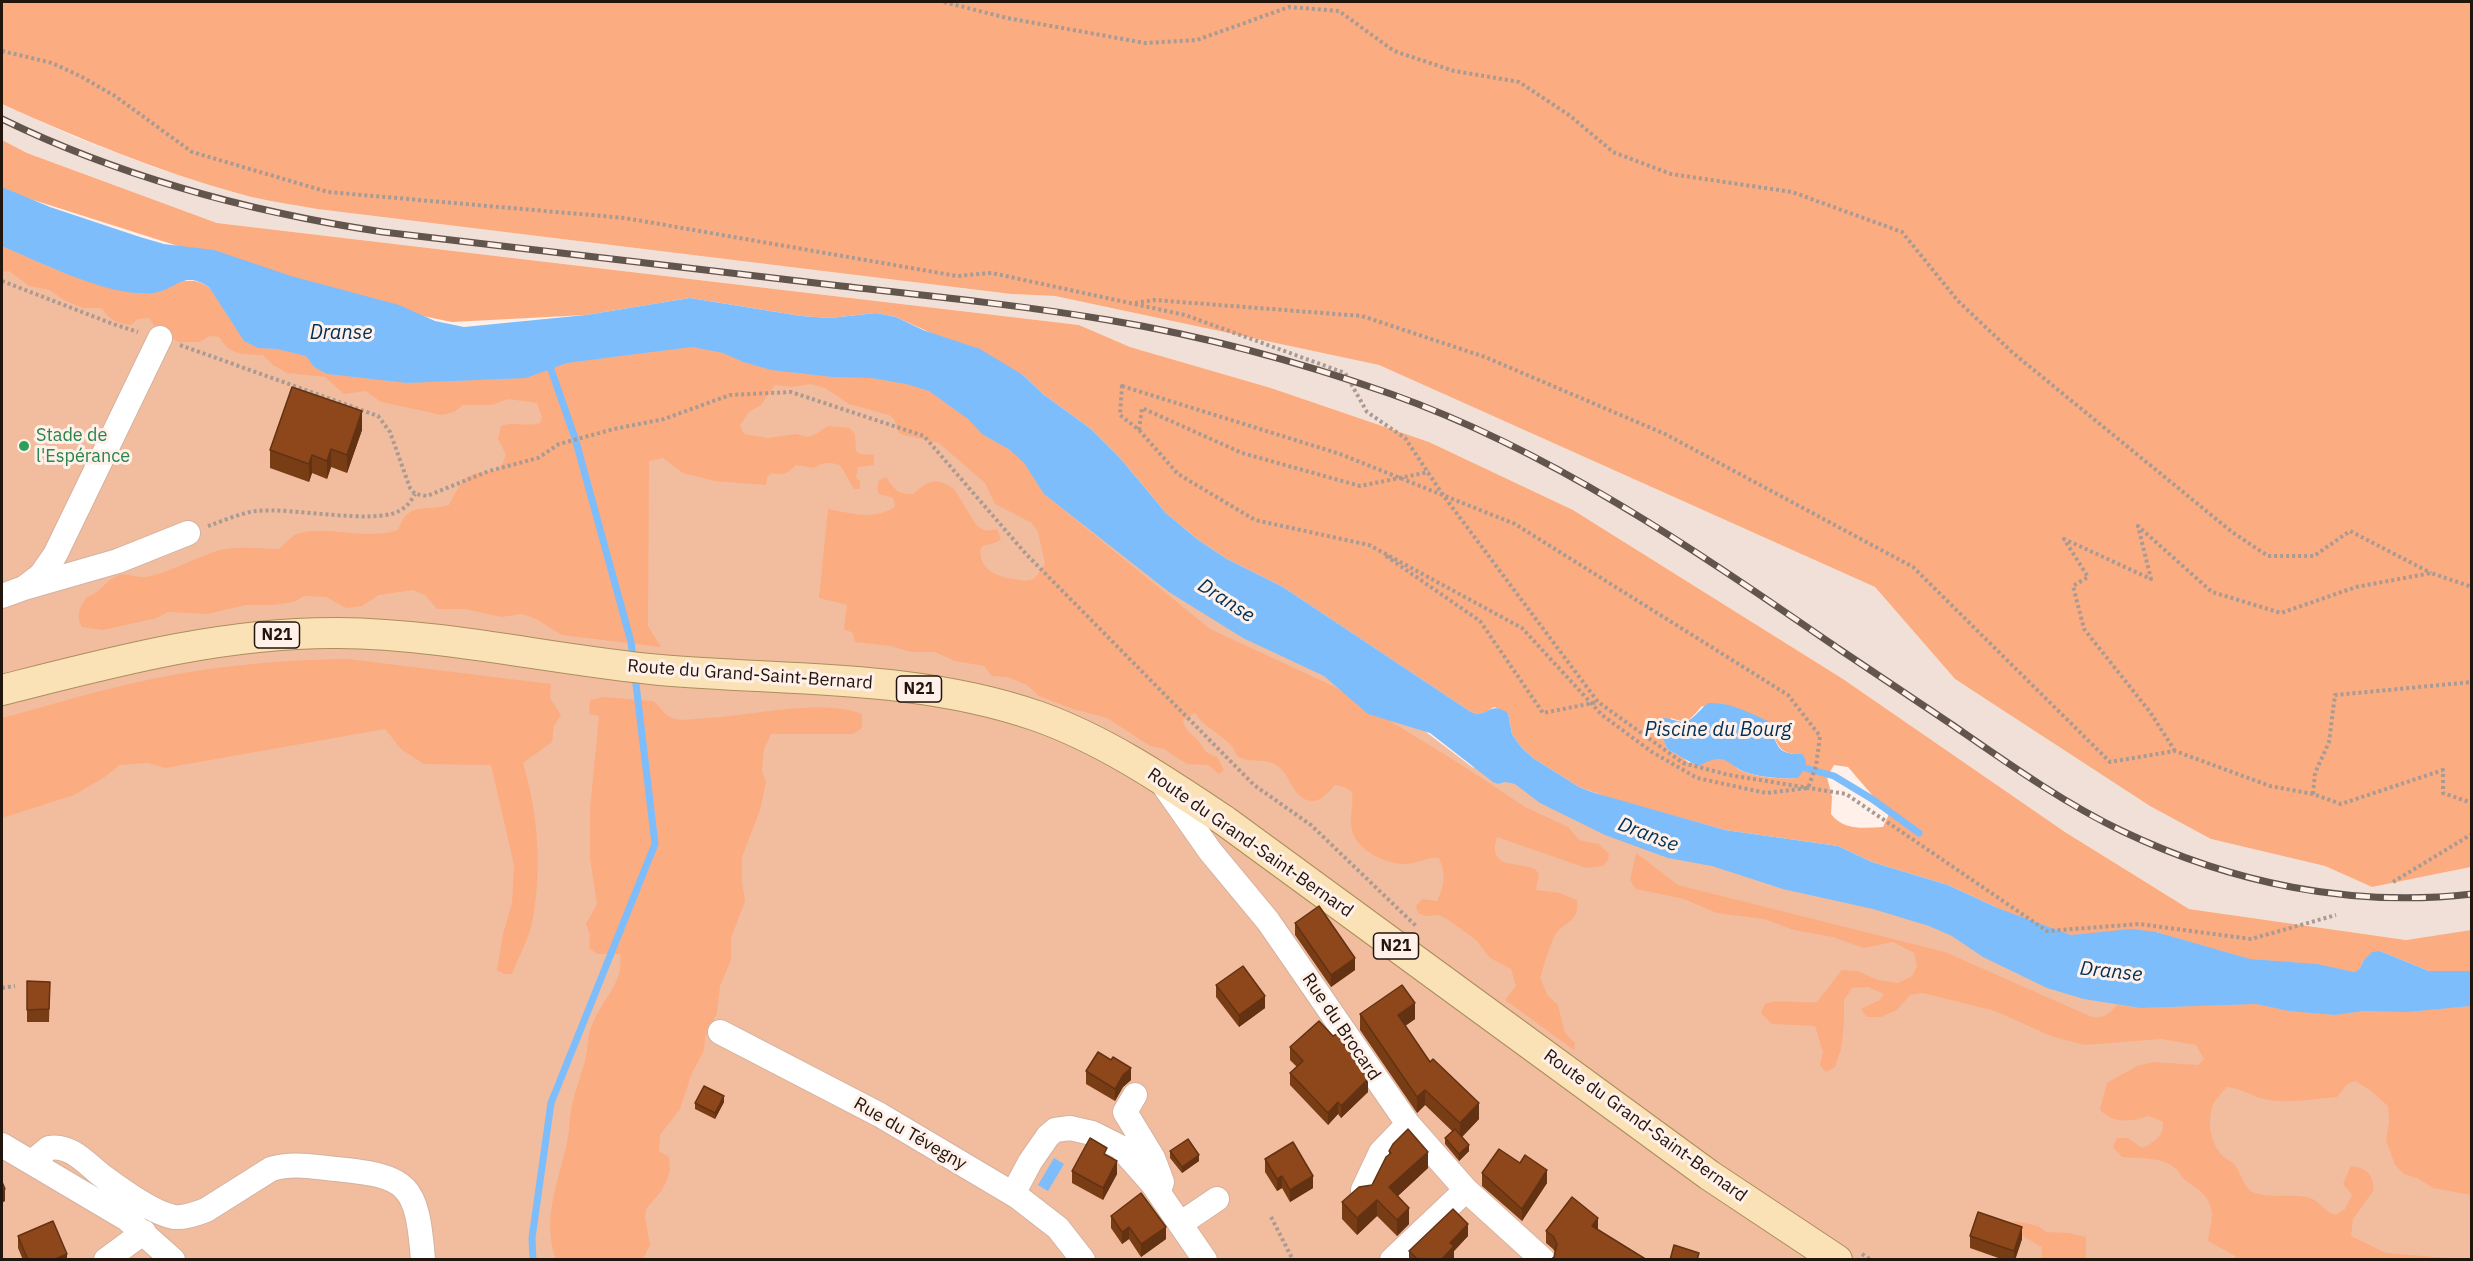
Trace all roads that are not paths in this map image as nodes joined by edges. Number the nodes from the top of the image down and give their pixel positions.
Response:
1 (160, 338) dead end
2 (188, 533) road end
3 (13, 592) edge
4 (2, 690) edge
5 (1158, 777) junction
6 (720, 1032) dead end
7 (1135, 1095) dead end
8 (1408, 1125) junction
9 (2, 1145) edge
10 (32, 1162) junction
11 (1363, 1190) edge
12 (1466, 1190) junction
13 (1158, 1191) junction
14 (1013, 1194) junction
15 (1217, 1199) dead end
16 (1180, 1224) junction
17 (144, 1232) junction
18 (1845, 1254) edge
19 (106, 1260) edge
20 (173, 1260) edge
21 (423, 1260) edge
22 (1083, 1260) edge
23 (1205, 1260) edge
24 (1392, 1260) edge
25 (1543, 1260) edge

1 - 3 street
2 - 3 street
4 - 5 main road, Route du Grand-Saint-Bernard / N21
5 - 8 street, Rue du Brocard
5 - 18 main road, Route du Grand-Saint-Bernard / N21
6 - 14 street, Rue du Tévegny
7 - 13 street
8 - 11 street
8 - 12 street, Rue du Brocard
9 - 10 street
10 - 17 street
10 - 21 street
12 - 24 street
12 - 25 street, Rue du Brocard
13 - 14 street
13 - 16 street
14 - 22 street, Rue du Tévegny
15 - 16 street
16 - 23 street
17 - 19 street
17 - 20 street

